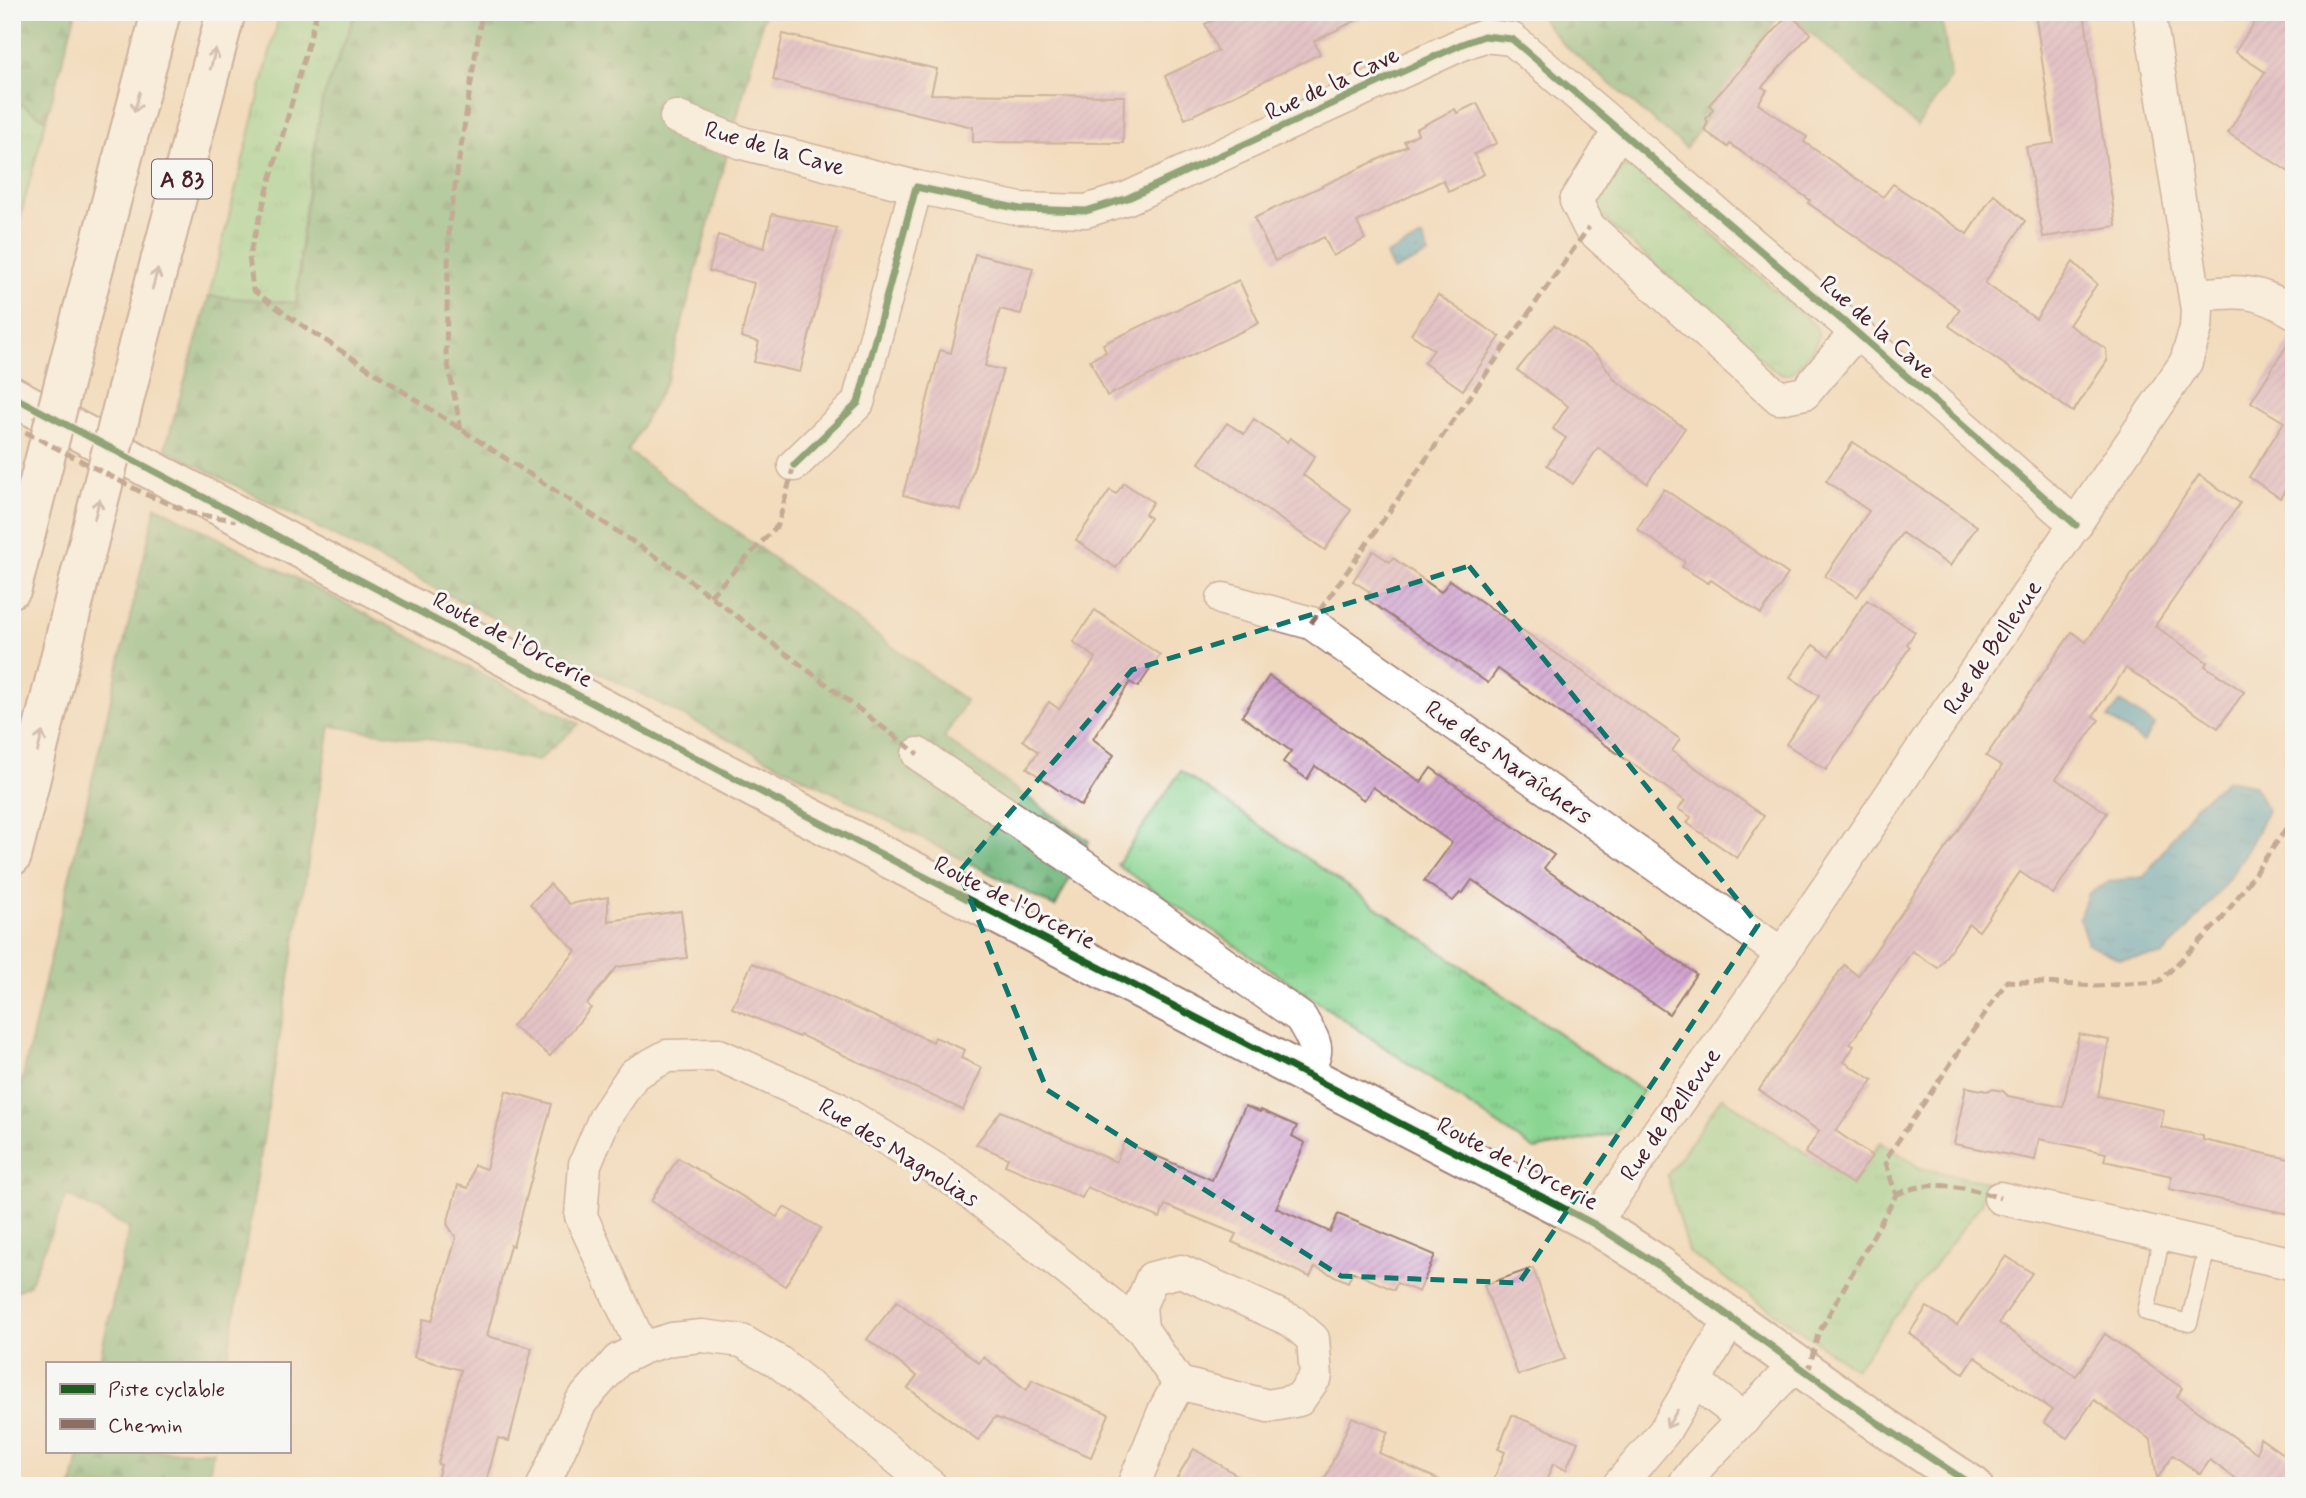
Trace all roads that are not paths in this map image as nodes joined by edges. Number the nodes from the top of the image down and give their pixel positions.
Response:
1 (161, 12) edge
2 (226, 12) edge
3 (2149, 12) edge
4 (1483, 24) edge
5 (676, 117) dead end
6 (1619, 131) junction
7 (916, 187) junction
8 (2195, 295) junction
9 (2294, 312) edge
10 (1856, 332) junction
11 (12, 396) edge
12 (794, 465) dead end
13 (2076, 525) junction
14 (12, 588) edge
15 (1223, 599) dead end
16 (918, 754) dead end
17 (12, 856) edge
18 (1782, 954) junction
19 (1304, 1074) junction
20 (2000, 1198) dead end
21 (1594, 1224) junction
22 (2162, 1234) junction
23 (2208, 1244) junction
24 (2294, 1264) edge
25 (1732, 1318) junction
26 (1142, 1329) junction
27 (642, 1348) junction
28 (1796, 1364) junction
29 (1694, 1381) junction
30 (1179, 1383) junction
31 (1744, 1419) junction
32 (543, 1486) edge
33 (931, 1486) edge
34 (1133, 1486) edge
35 (1618, 1486) edge
36 (1683, 1486) edge
37 (1973, 1486) edge

1 -> 14 main road, A 83, bridge
17 -> 2 main road, A 83, bridge
3 - 8 street, Rue de Bellevue
4 - 6 street, Rue de la Cave
4 - 7 street, Rue de la Cave
5 - 7 street, Rue de la Cave
6 - 10 street, Rue de la Cave
6 - 10 street, Rue de la Cave
7 - 12 street
8 - 9 street
8 - 13 street, Rue de Bellevue
10 - 13 street, Rue de la Cave
11 - 19 main road, Route de l'Orcerie
13 - 18 street, Rue de Bellevue
15 - 18 street, Rue des Maraîchers
16 - 19 street
18 - 21 street, Rue de Bellevue
19 - 21 main road, Route de l'Orcerie
20 - 22 street
21 - 25 main road, Route de l'Orcerie
22 - 23 street
22 - 23 lane
23 - 24 street
25 - 28 main road, Route de l'Orcerie
25 - 29 street
26 - 27 street, Rue des Magnolias
26 - 30 street, Rue des Magnolias
26 - 30 street
27 - 32 street
27 - 33 street
28 - 31 street
28 - 37 main road, Route de l'Orcerie
29 - 31 street
29 -> 35 street
30 - 34 street
31 - 36 street

